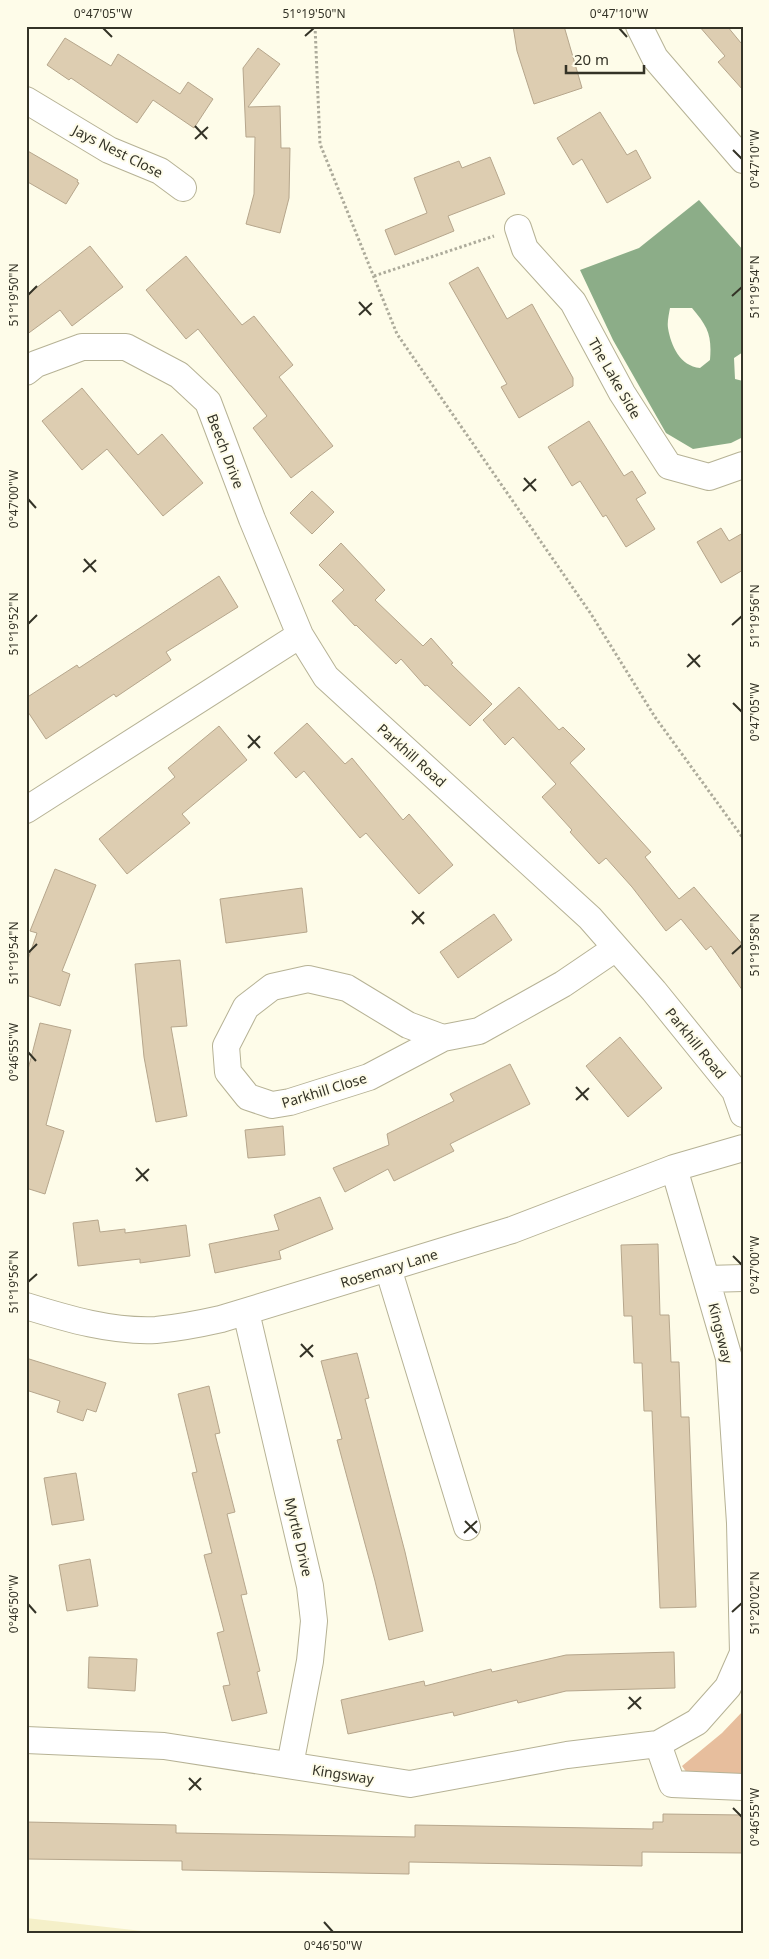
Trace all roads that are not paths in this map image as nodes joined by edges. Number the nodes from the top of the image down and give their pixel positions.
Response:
1 (639, 26) edge
2 (26, 100) edge
3 (743, 160) edge
4 (183, 188) dead end
5 (518, 228) road end
6 (26, 372) edge
7 (743, 465) edge
8 (300, 635) junction
9 (26, 810) edge
10 (616, 948) junction
11 (443, 1038) junction
12 (743, 1114) edge
13 (743, 1148) edge
14 (674, 1168) junction
15 (388, 1268) junction
16 (743, 1278) edge
17 (707, 1279) junction
18 (26, 1306) edge
19 (246, 1312) junction
20 (742, 1523) edge
21 (466, 1527) dead end
22 (743, 1653) edge
23 (26, 1740) edge
24 (658, 1744) junction
25 (290, 1765) junction
26 (743, 1787) edge

1 - 3 street
2 - 4 street, Jays Nest Close
5 - 7 street, The Lake Side
6 - 8 street, Beech Drive
8 - 9 street
8 - 10 street, Parkhill Road
10 - 11 street, Parkhill Close
10 - 12 street, Parkhill Road
11 - 11 street, Parkhill Close
13 - 14 street, Rosemary Lane
14 - 15 street, Rosemary Lane
14 - 17 street, Kingsway
15 - 19 street, Rosemary Lane
15 - 21 street
16 - 17 street
17 - 20 street, Kingsway
18 - 19 street, Rosemary Lane
19 - 25 street, Myrtle Drive
20 - 22 street, Kingsway
22 - 24 street, Kingsway
23 - 25 street, Kingsway
24 - 25 street, Kingsway
24 - 26 street

